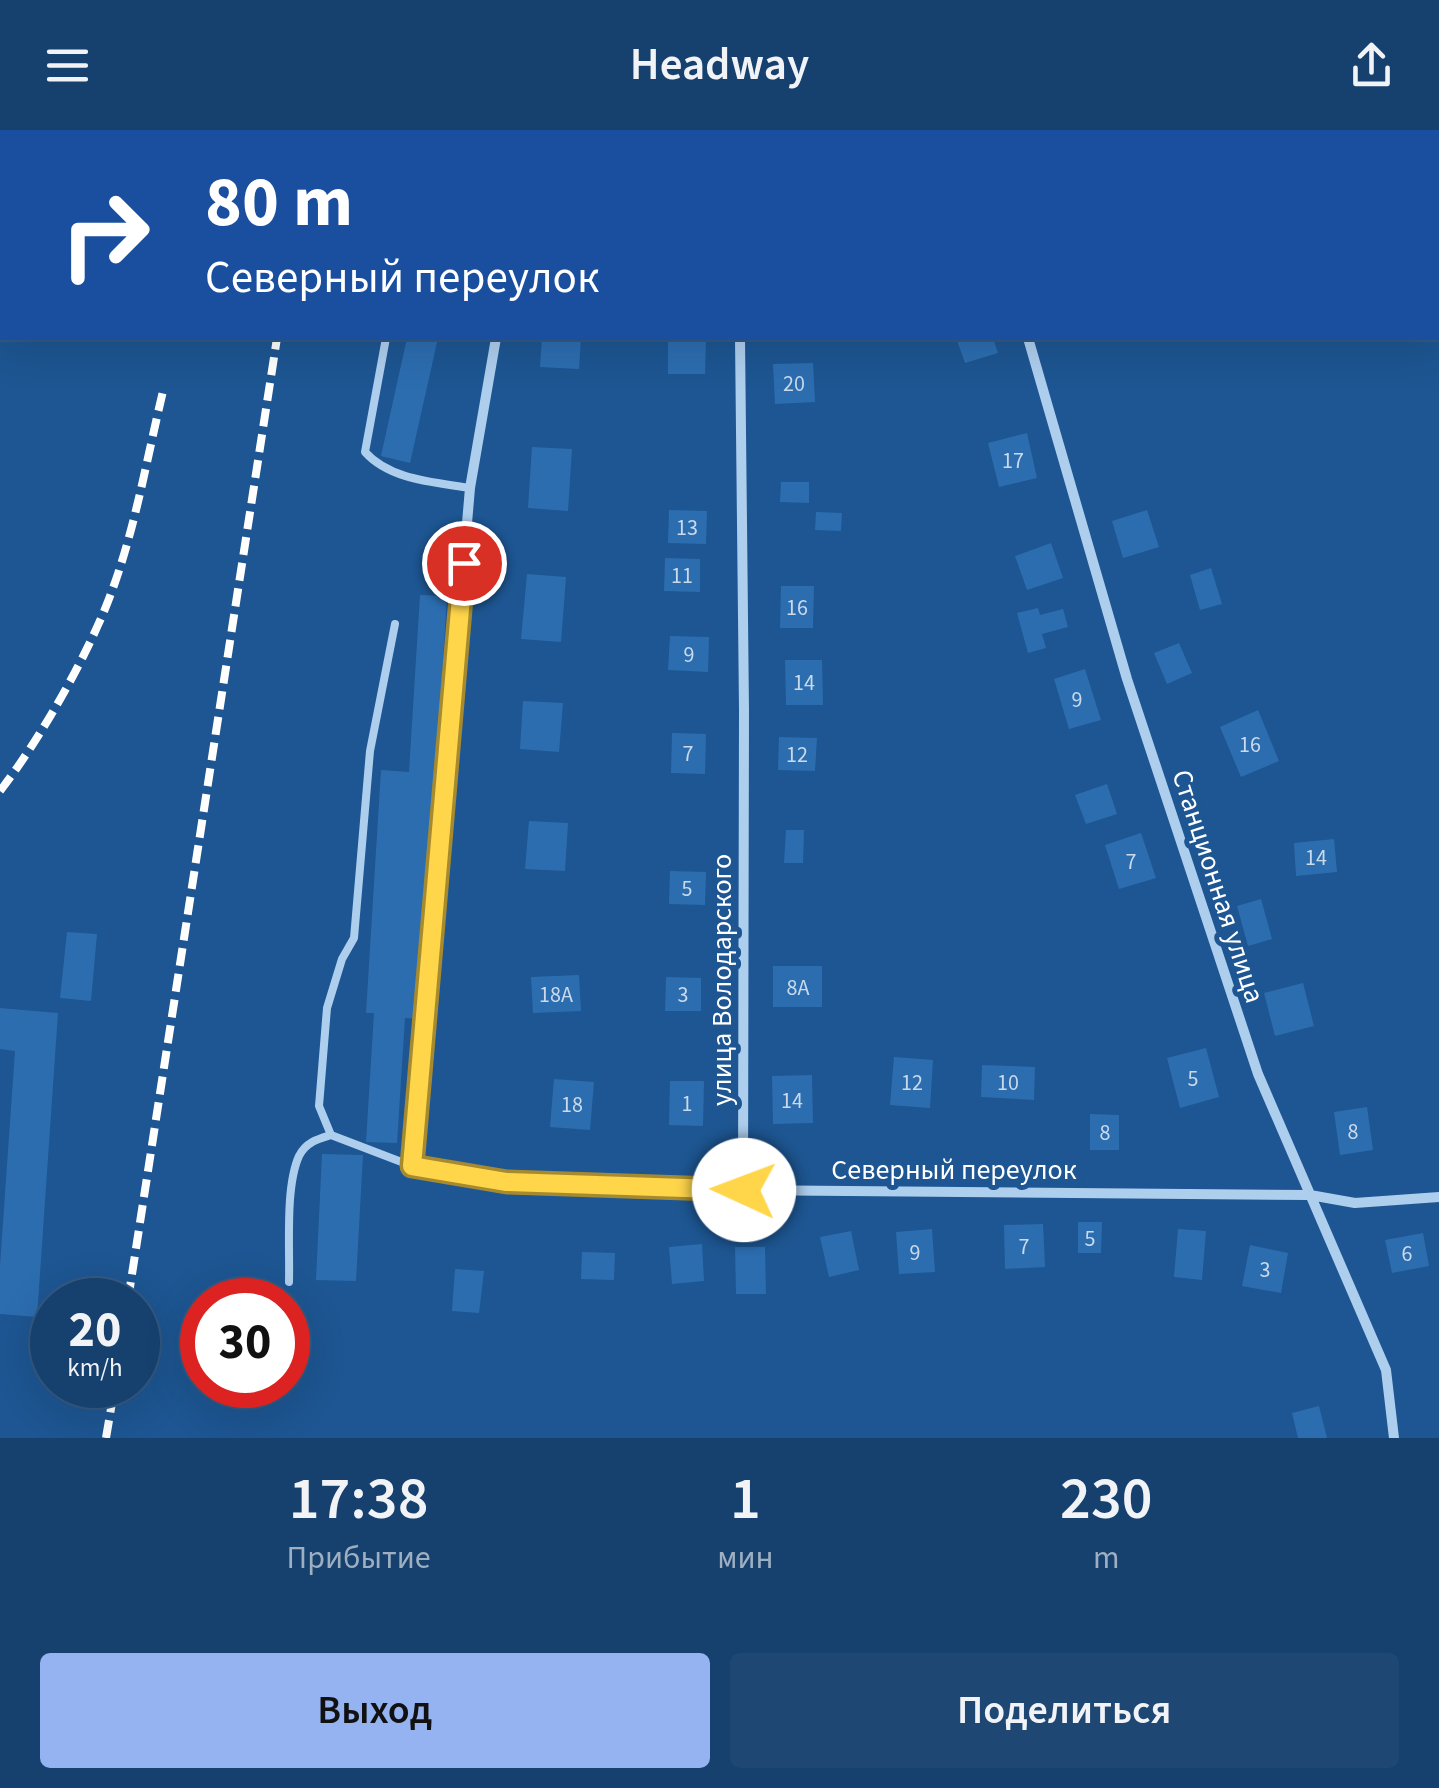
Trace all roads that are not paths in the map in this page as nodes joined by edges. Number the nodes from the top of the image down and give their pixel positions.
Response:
1 (386, 340) edge
2 (496, 340) edge
3 (739, 340) edge
4 (1029, 340) edge
5 (470, 488) junction
6 (395, 624) dead end
7 (331, 1135) junction
8 (412, 1166) junction
9 (744, 1190) junction
10 (1310, 1195) junction
11 (1439, 1198) edge
12 (289, 1278) edge
13 (1394, 1438) edge

1 - 5 lane
2 - 5 street
3 - 9 street, улица Володарского
4 - 10 street, Станционная улица
5 - 8 street
6 - 7 lane
7 - 8 lane
7 - 12 lane
8 - 9 street, Северный переулок
9 - 10 street, Северный переулок
10 - 11 street, Северный переулок
10 - 13 street, Станционная улица

